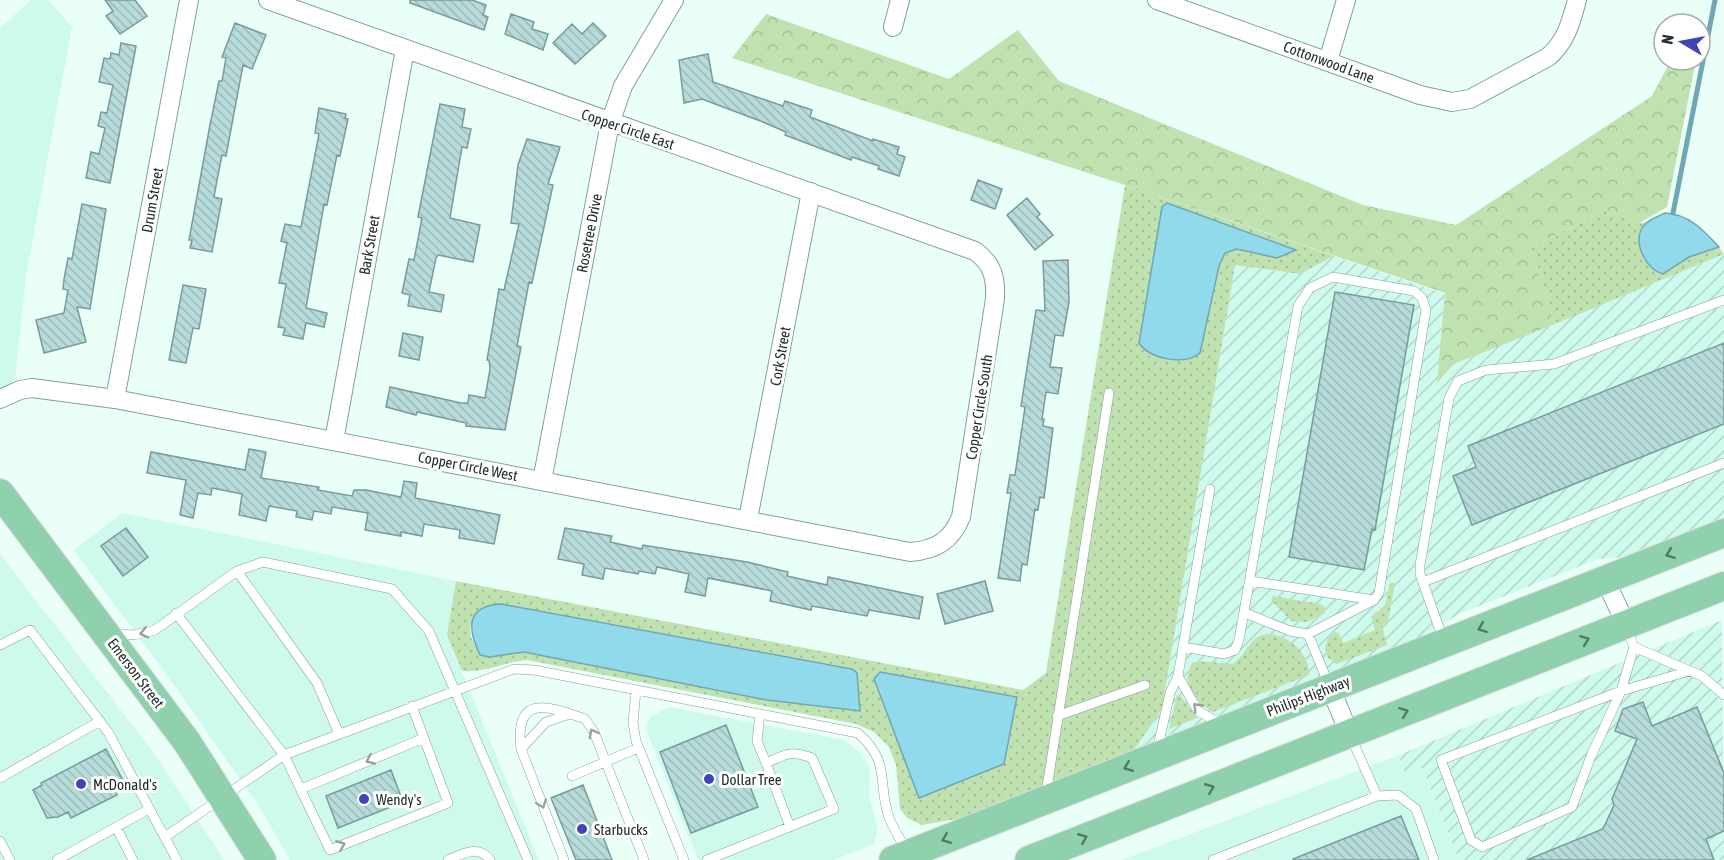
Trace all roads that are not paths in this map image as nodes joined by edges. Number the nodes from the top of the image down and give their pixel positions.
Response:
1 (189, 0) edge
2 (268, 0) edge
3 (674, 0) edge
4 (900, 0) edge
5 (1157, 0) edge
6 (1346, 0) edge
7 (1577, 0) edge
8 (893, 27) dead end
9 (405, 49) junction
10 (1328, 61) junction
11 (610, 123) junction
12 (811, 192) junction
13 (987, 260) joint
14 (1724, 300) edge
15 (1108, 393) dead end
16 (0, 399) edge
17 (115, 399) junction
18 (334, 441) junction
19 (1724, 463) edge
20 (542, 481) junction
21 (1210, 489) dead end
22 (1, 495) edge
23 (748, 519) junction
24 (1724, 533) edge
25 (938, 546) joint
26 (237, 571) junction
27 (1605, 580) junction
28 (1250, 581) junction
29 (1423, 582) junction
30 (1724, 586) edge
31 (1374, 600) junction
32 (1245, 612) junction
33 (176, 613) junction
34 (105, 633) junction
35 (1308, 634) junction
36 (1630, 636) junction
37 (1444, 643) junction
38 (0, 645) edge
39 (1183, 647) junction
40 (1689, 671) junction
41 (1178, 676) junction
42 (1145, 686) dead end
43 (1330, 687) junction
44 (456, 689) junction
45 (636, 690) junction
46 (1621, 692) junction
47 (1724, 695) edge
48 (412, 706) junction
49 (570, 714) junction
50 (760, 714) junction
51 (1057, 716) junction
52 (99, 721) junction
53 (1228, 728) junction
54 (1349, 733) junction
55 (339, 734) junction
56 (424, 738) junction
57 (638, 748) junction
58 (521, 749) junction
59 (284, 755) junction
60 (1155, 756) junction
61 (605, 761) junction
62 (766, 763) junction
63 (572, 776) dead end
64 (0, 778) edge
65 (301, 789) junction
66 (1377, 796) junction
67 (224, 797) junction
68 (1046, 800) junction
69 (149, 809) junction
70 (116, 827) junction
71 (790, 827) junction
72 (165, 837) junction
73 (0, 841) edge
74 (904, 858) edge
75 (10, 860) edge
76 (57, 860) edge
77 (133, 860) edge
78 (177, 860) edge
79 (262, 860) edge
80 (448, 860) edge
81 (490, 860) edge
82 (528, 860) edge
83 (564, 860) edge
84 (644, 860) edge
85 (684, 860) edge
86 (706, 860) edge
87 (1029, 860) edge
88 (1213, 860) edge
89 (1434, 860) edge

1 - 17 street, Drum Street
2 - 9 street, Copper Circle East
3 - 11 street, Rosetree Drive
4 - 8 street
5 - 10 street, Cottonwood Lane
6 - 10 street
7 - 10 street, Cottonwood Lane
9 - 11 street, Copper Circle East
9 - 18 street, Bark Street
11 - 12 street, Copper Circle East
11 - 20 street, Rosetree Drive
12 - 13 street, Copper Circle East
12 - 23 street, Cork Street
13 - 25 street, Copper Circle South
14 - 29 lane
15 - 51 lane
16 - 17 street, Copper Circle West
17 - 18 street, Copper Circle West
18 - 20 street, Copper Circle West
19 - 29 lane
20 - 23 street, Copper Circle West
21 - 39 lane
22 - 34 main road, Emerson Street
23 - 25 street, Copper Circle West
24 -> 27 main road, Philips Highway
26 - 33 lane
26 - 44 lane
26 - 55 lane
27 - 36 street
27 -> 37 main road, Philips Highway
28 - 31 lane
28 - 31 lane
28 - 32 lane
29 - 37 lane
30 - 36 main road
31 - 35 lane
32 - 35 lane
32 - 39 lane
33 -> 34 lane
33 - 59 lane
34 - 67 main road, Emerson Street
35 - 43 lane
36 - 40 lane
36 - 46 lane
54 -> 36 main road
37 - 43 main road, Philips Highway
38 - 52 lane
39 - 41 lane
40 - 46 lane
40 - 47 lane
53 -> 41 lane
41 - 60 lane
42 - 51 lane
43 - 53 main road, Philips Highway
43 - 54 street
44 - 45 lane
44 - 48 lane
44 - 82 lane
45 - 50 lane
45 - 57 lane
46 - 46 lane
48 - 55 lane
48 - 56 lane
49 - 58 lane
49 - 58 lane
61 -> 49 lane
50 - 62 lane
50 - 74 lane
51 - 68 lane
52 - 64 lane
52 - 69 lane
53 - 60 main road, Philips Highway
54 - 66 lane
87 -> 54 main road
55 - 59 lane
56 -> 65 lane
65 -> 56 lane
57 - 61 lane
57 - 85 lane
58 -> 83 lane
59 - 65 lane
59 - 67 lane
60 -> 68 main road, Philips Highway
61 - 63 lane
61 - 84 lane
62 - 71 lane
62 - 71 lane
66 - 88 lane
66 - 89 lane
67 - 72 lane
67 - 79 main road, Emerson Street
68 -> 74 main road, Philips Highway
69 - 70 lane
69 - 72 lane
70 - 76 lane
70 - 77 lane
71 - 86 lane
72 - 78 lane
73 - 75 lane
80 - 81 lane

